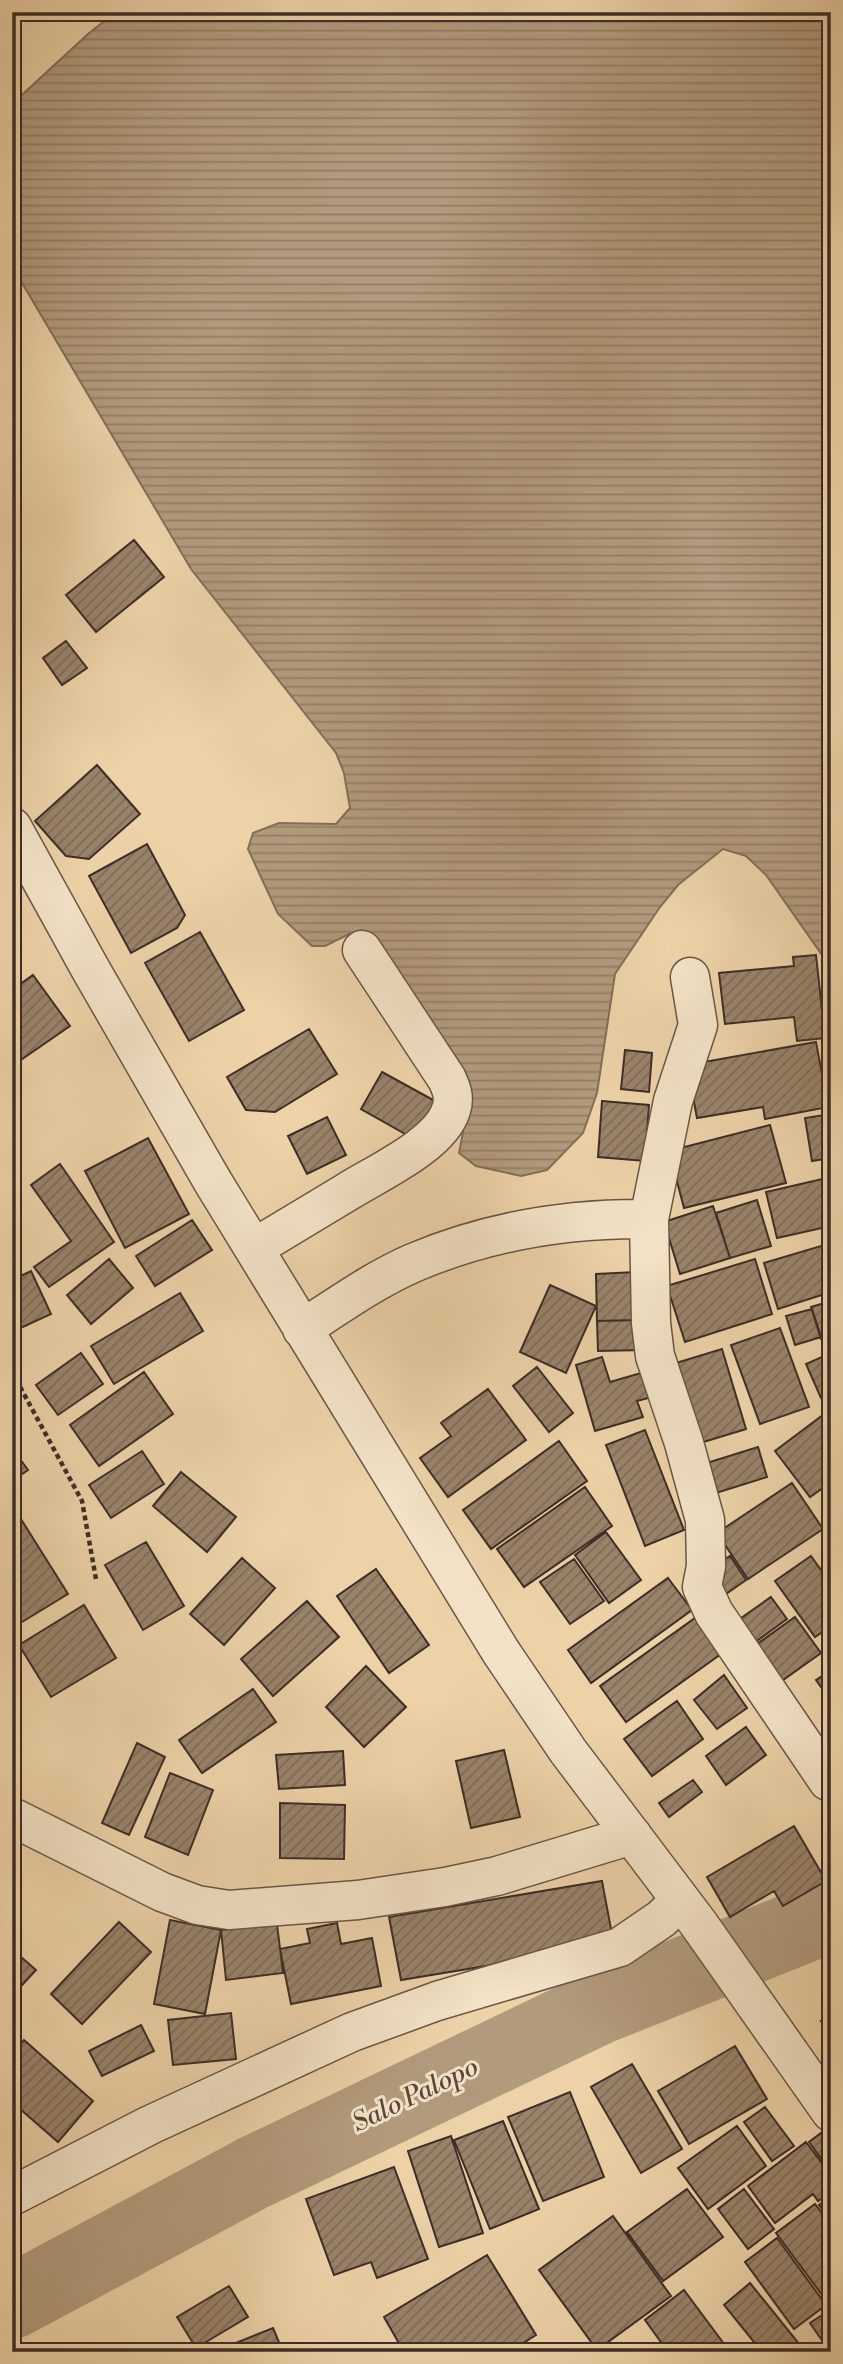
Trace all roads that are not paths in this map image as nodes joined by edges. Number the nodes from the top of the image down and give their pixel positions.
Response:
1 (12, 827) edge
2 (362, 950) dead end
3 (690, 977) dead end
4 (649, 1219) junction
5 (254, 1248) junction
6 (302, 1329) junction
7 (829, 1780) edge
8 (12, 1817) edge
9 (632, 1835) junction
10 (689, 1912) junction
11 (831, 2112) edge
12 (12, 2196) edge

1 - 5 street
2 - 5 street
3 - 4 street
4 - 6 street
4 - 7 street
5 - 6 street
6 - 9 street
8 - 9 street
9 - 10 street
10 - 11 street
10 - 12 street

